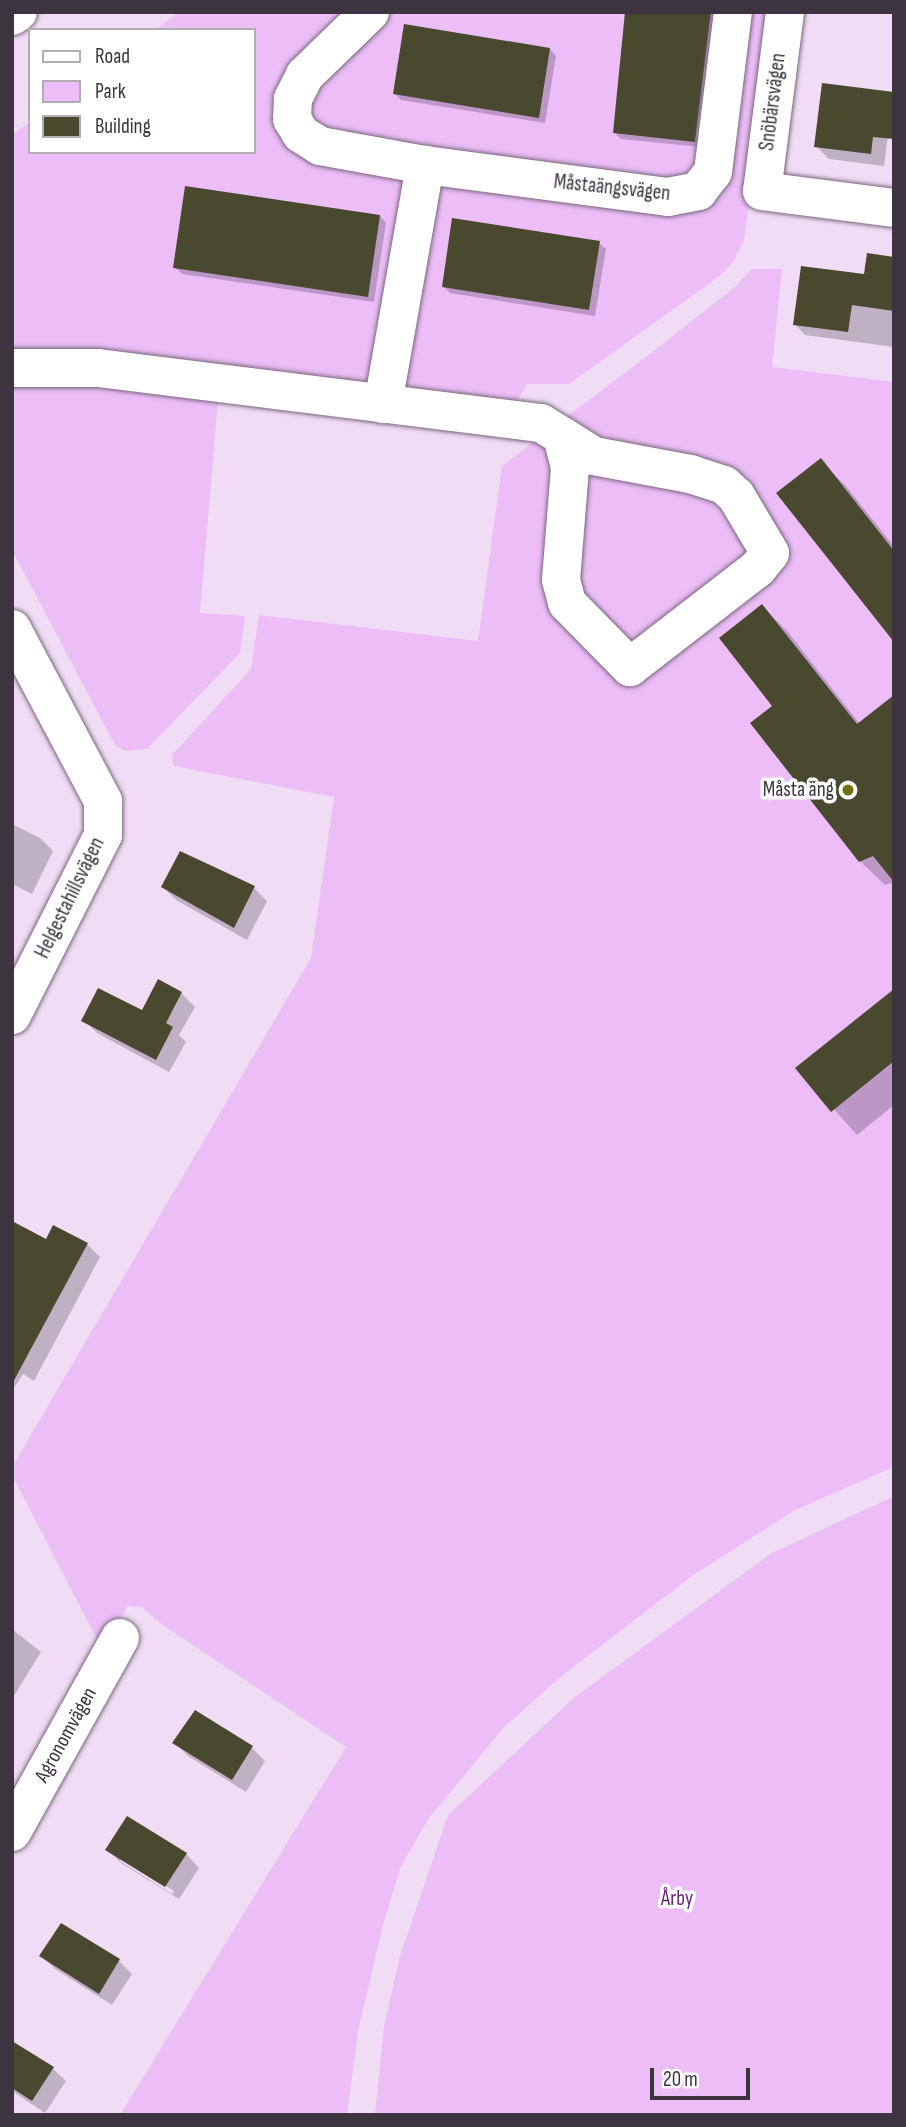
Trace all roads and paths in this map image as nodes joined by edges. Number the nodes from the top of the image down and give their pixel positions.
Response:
1 (18, 12) edge
2 (370, 12) edge
3 (733, 12) edge
4 (785, 12) edge
5 (12, 16) edge
6 (425, 165) junction
7 (894, 208) edge
8 (12, 368) edge
9 (383, 404) junction
10 (562, 436) junction
11 (12, 629) edge
12 (12, 1015) edge
13 (120, 1637) dead end
14 (12, 1832) edge

1 - 5 street
2 - 6 street, Måstaängsvägen
3 - 6 street, Måstaängsvägen
4 - 7 street, Snöbärsvägen
6 - 9 street
8 - 9 street
9 - 10 street
10 - 10 street
11 - 12 street, Helgestahillsvägen
13 - 14 street, Agronomvägen

